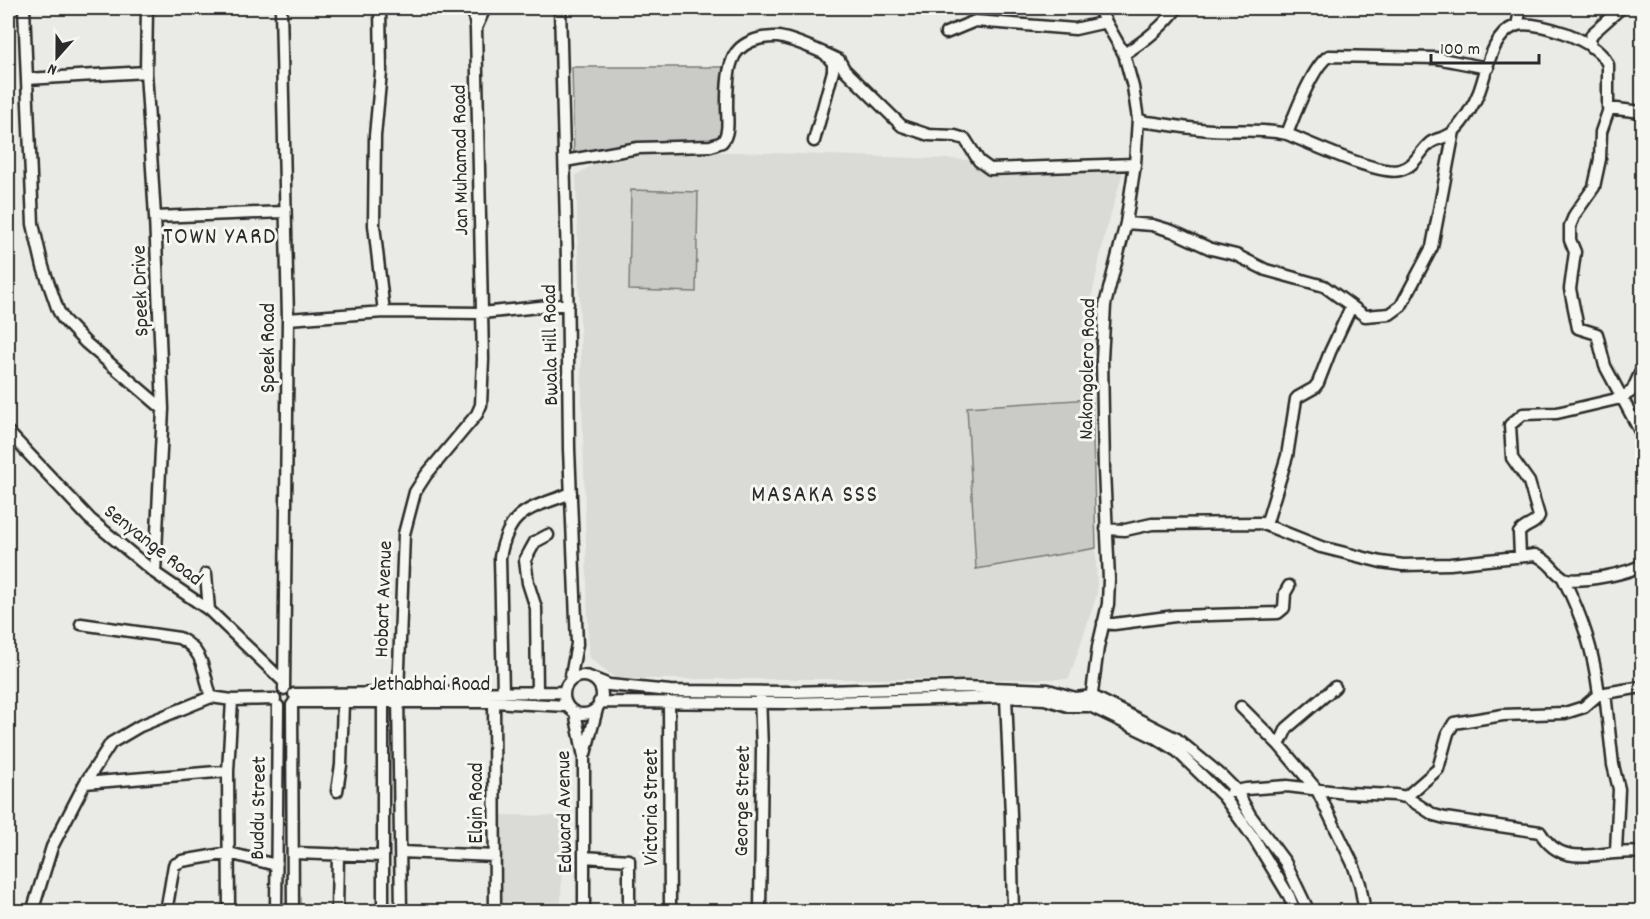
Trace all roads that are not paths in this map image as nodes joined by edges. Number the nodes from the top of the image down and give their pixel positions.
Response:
1 (24, 8) edge
2 (147, 8) edge
3 (281, 8) edge
4 (380, 8) edge
5 (473, 8) edge
6 (485, 8) edge
7 (560, 8) edge
8 (1098, 8) edge
9 (1177, 8) edge
10 (1521, 8) edge
11 (1621, 8) edge
12 (1106, 21) junction
13 (1517, 25) junction
14 (476, 28) junction
15 (946, 33) dead end
16 (1592, 47) junction
17 (826, 54) junction
18 (1124, 54) junction
19 (1488, 68) junction
20 (146, 72) junction
21 (27, 79) junction
22 (1609, 109) junction
23 (1642, 112) edge
24 (1138, 119) junction
25 (1454, 131) junction
26 (1287, 134) junction
27 (814, 141) dead end
28 (565, 161) junction
29 (1136, 164) junction
30 (284, 212) junction
31 (155, 218) junction
32 (1126, 223) junction
33 (568, 304) junction
34 (1352, 307) junction
35 (384, 312) junction
36 (482, 313) junction
37 (288, 319) junction
38 (1642, 369) edge
39 (1621, 398) junction
40 (163, 409) junction
41 (8, 432) edge
42 (1642, 435) edge
43 (571, 492) junction
44 (1266, 525) junction
45 (1106, 529) junction
46 (548, 535) dead end
47 (1520, 555) junction
48 (1642, 564) edge
49 (155, 573) junction
50 (206, 574) dead end
51 (1563, 578) junction
52 (1290, 586) dead end
53 (209, 610) junction
54 (1103, 623) junction
55 (81, 624) dead end
56 (577, 644) junction
57 (591, 678) junction
58 (570, 681) junction
59 (1335, 687) dead end
60 (1642, 687) edge
61 (564, 692) junction
62 (537, 693) junction
63 (1602, 693) junction
64 (289, 694) junction
65 (497, 696) junction
66 (211, 697) junction
67 (760, 697) junction
68 (1006, 697) junction
69 (383, 698) junction
70 (398, 698) junction
71 (232, 700) junction
72 (1091, 701) junction
73 (277, 702) junction
74 (343, 702) junction
75 (669, 702) junction
76 (598, 705) junction
77 (1241, 707) dead end
78 (571, 709) junction
79 (1279, 745) junction
80 (584, 758) junction
81 (228, 771) junction
82 (85, 783) junction
83 (337, 790) dead end
84 (1236, 790) junction
85 (1317, 790) junction
86 (1224, 797) junction
87 (1406, 797) junction
88 (1616, 851) junction
89 (401, 852) junction
90 (229, 853) junction
91 (293, 853) junction
92 (1642, 853) edge
93 (338, 854) junction
94 (383, 856) junction
95 (495, 856) junction
96 (584, 857) junction
97 (276, 865) junction
98 (32, 912) edge
99 (166, 912) edge
100 (229, 912) edge
101 (276, 912) edge
102 (293, 912) edge
103 (337, 912) edge
104 (383, 912) edge
105 (401, 912) edge
106 (495, 912) edge
107 (584, 912) edge
108 (629, 912) edge
109 (670, 912) edge
110 (759, 912) edge
111 (1013, 912) edge
112 (1295, 912) edge
113 (1309, 912) edge
114 (1365, 912) edge

1 - 21 street
2 - 20 street, Speek Drive
3 - 30 street, Speek Road
4 - 35 street
5 - 14 street, Jan Muhamad Road
6 - 14 street
7 - 28 street, Bwala Hill Road
8 - 12 street, Nakongolero Road
9 - 18 street
10 - 13 street
11 - 16 street
12 - 15 street
12 - 18 street, Nakongolero Road
13 - 16 street
13 - 19 street
14 - 36 street, Jan Muhamad Road
16 - 22 street
17 - 27 street
17 - 28 street
17 - 29 street
18 - 24 street, Nakongolero Road
19 - 25 street
19 - 26 street
20 - 21 street
20 - 31 street, Speek Drive
21 - 40 street
22 - 23 street
22 - 39 street
24 - 26 street
24 - 29 street, Nakongolero Road
25 - 26 street
25 - 34 street
28 - 33 street, Bwala Hill Road
29 - 32 street, Nakongolero Road
30 - 31 street
30 - 37 street, Speek Road
31 - 40 street, Speek Drive
32 - 34 street
32 - 45 street, Nakongolero Road
33 - 36 street
33 - 43 street, Bwala Hill Road
34 - 44 street
35 - 36 street
35 - 37 street
36 - 70 street, Hobart Avenue
37 - 64 street, Speek Road
38 - 39 street
39 - 42 street
39 - 47 street
40 - 49 street, Speek Drive
41 - 49 street, Senyange Road
43 - 56 street, Bwala Hill Road
43 - 65 street, Elgin Road
44 - 45 street
44 - 47 street
45 - 54 street, Nakongolero Road
46 - 62 street
47 - 51 street
48 - 51 street
49 - 53 street, Senyange Road
50 - 53 street
51 - 63 street
52 - 54 street
53 - 64 street, Senyange Road
54 - 72 street, Nakongolero Road
55 - 66 street
56 - 57 street
56 - 58 street, Bwala Hill Road
57 - 58 street
57 - 67 street
57 - 76 street
58 - 61 street
59 - 79 street
60 - 63 street
61 - 62 street, Jethabhai Road
61 - 78 street
62 - 65 street, Jethabhai Road
63 - 87 street
63 - 88 street
64 - 69 street, Jethabhai Road
64 - 73 street
64 - 73 street
64 - 74 street, Jethabhai Road
64 - 91 street, Speek Road
65 - 70 street, Jethabhai Road
65 - 78 street, Jethabhai Road
65 - 95 street, Elgin Road
66 - 71 street
66 - 82 street
67 - 68 street
67 - 72 street
67 - 75 street
67 - 110 street, George Street
68 - 72 street
68 - 111 street
69 - 70 street, Jethabhai Road
69 - 74 street, Jethabhai Road
69 - 94 street
70 - 89 street, Hobart Avenue
71 - 73 street
71 - 81 street
72 - 84 street
72 - 86 street
73 - 97 street, Buddu Street
74 - 83 street
75 - 76 street
75 - 109 street, Victoria Street
76 - 78 street
76 - 80 street
77 - 79 street
78 - 80 street, Edward Avenue
79 - 85 street
80 - 96 street, Edward Avenue
81 - 82 street
81 - 90 street
82 - 98 street
84 - 85 street
84 - 86 street
84 - 113 street
85 - 87 street
85 - 114 street
86 - 112 street
87 - 88 street
88 - 92 street
89 - 95 street
89 - 105 street, Hobart Avenue
90 - 97 street
90 - 99 street
90 - 100 street
91 - 93 street
91 - 102 street, Speek Road
93 - 94 street
93 - 103 street
94 - 104 street
95 - 106 street, Elgin Road
96 - 107 street, Edward Avenue
96 - 108 street
97 - 101 street, Buddu Street

